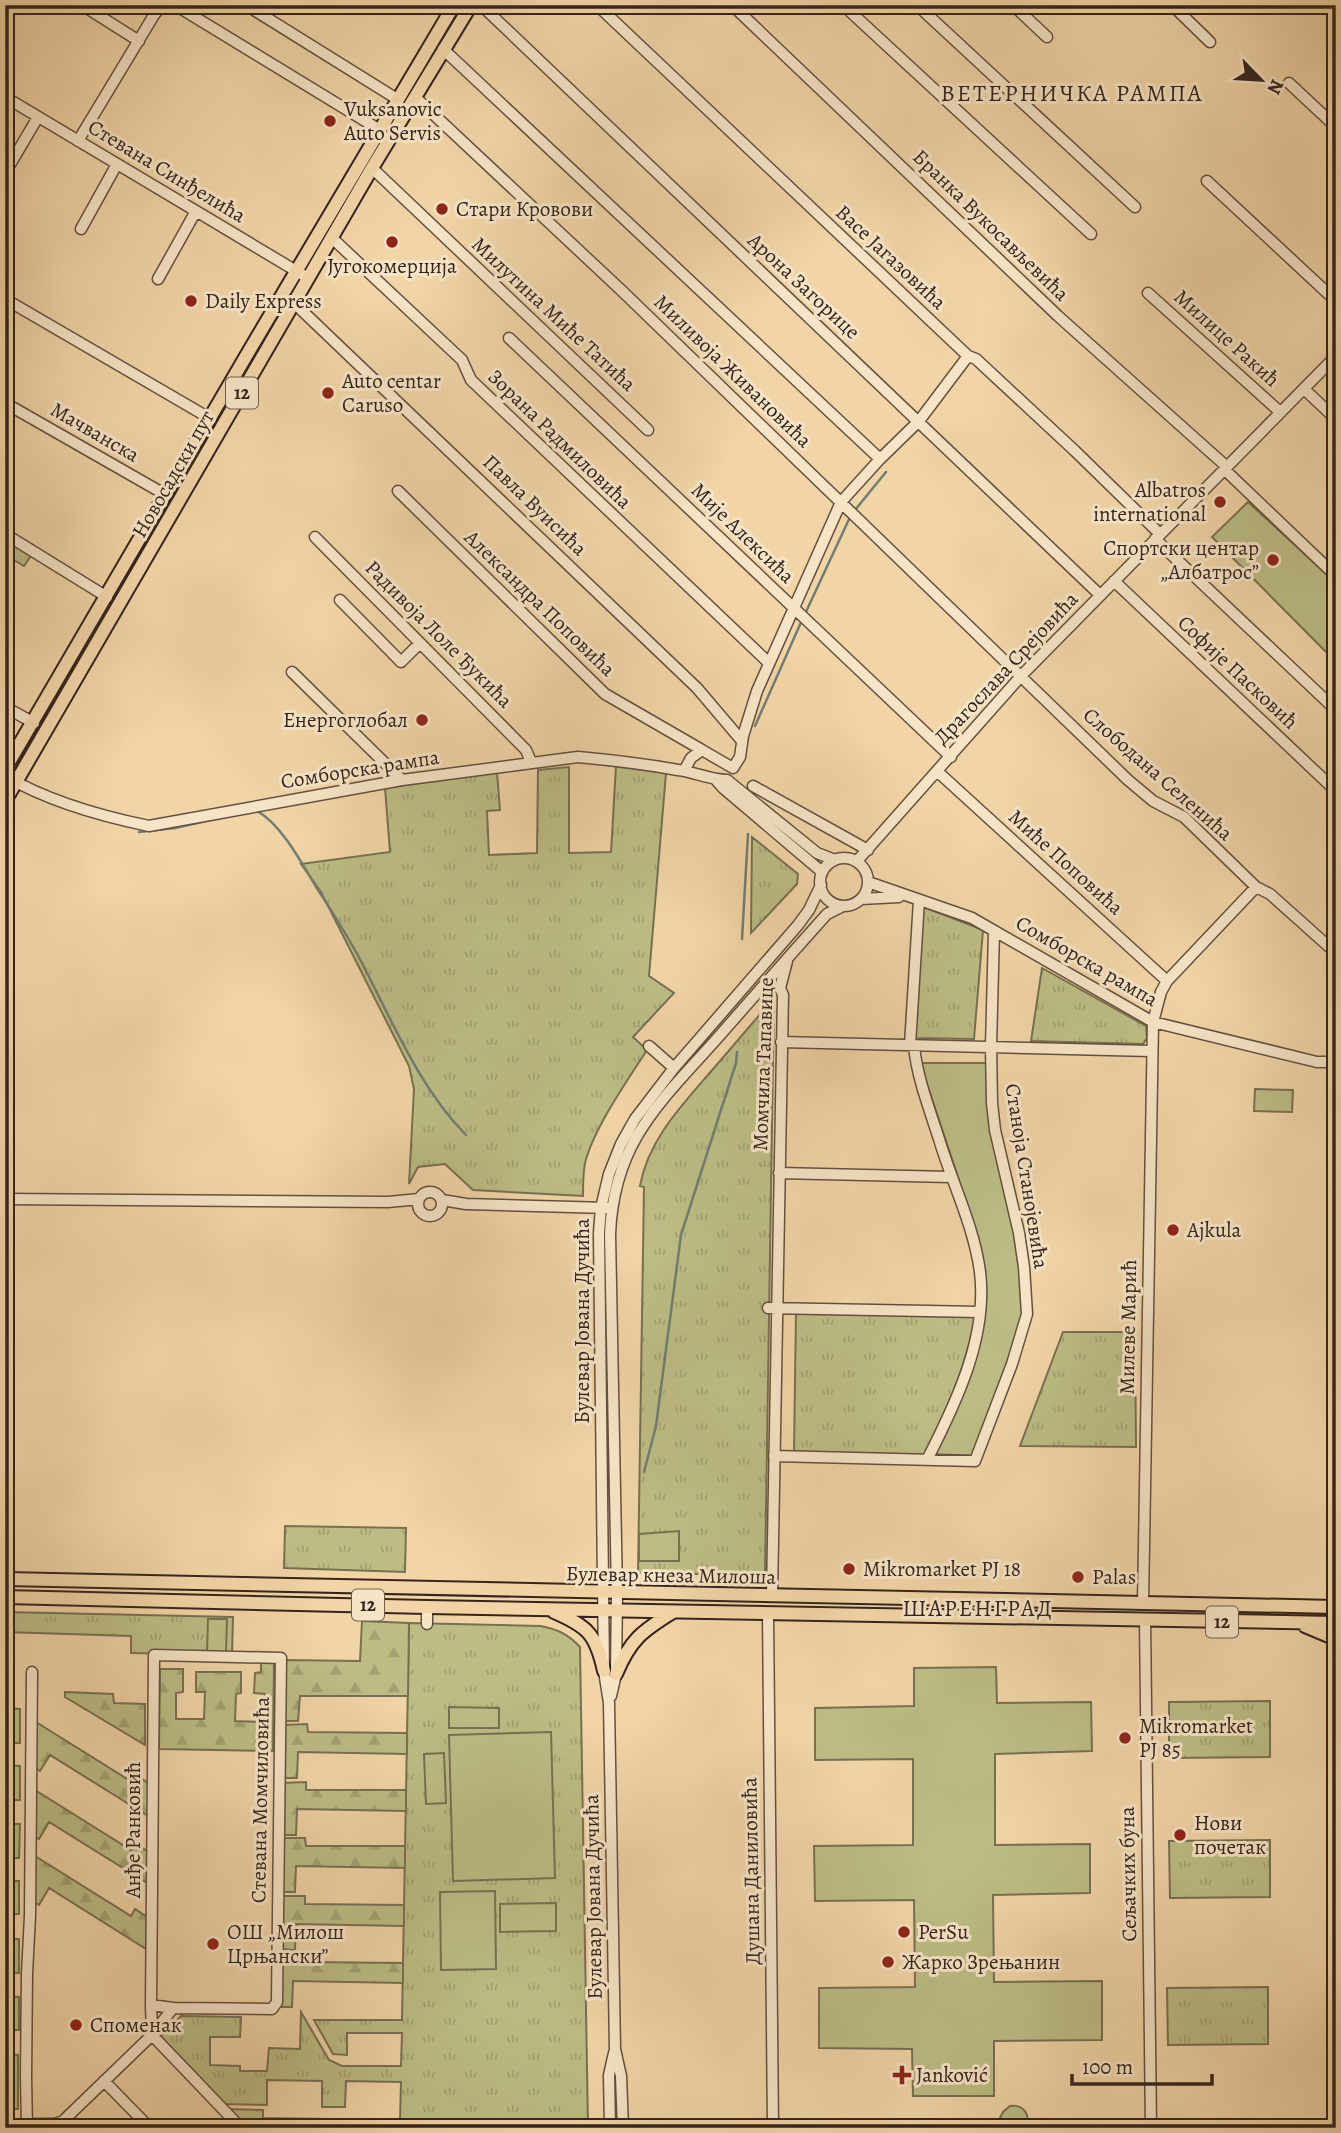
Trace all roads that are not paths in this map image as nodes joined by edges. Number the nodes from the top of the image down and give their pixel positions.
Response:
1 (82, 5) edge
2 (162, 5) edge
3 (175, 5) edge
4 (246, 5) edge
5 (454, 5) edge
6 (471, 5) edge
7 (481, 5) edge
8 (597, 5) edge
9 (732, 5) edge
10 (844, 5) edge
11 (917, 5) edge
12 (1013, 5) edge
13 (1172, 5) edge
14 (1047, 37) dead end
15 (139, 41) junction
16 (1210, 41) dead end
17 (443, 49) junction
18 (1289, 83) dead end
19 (5, 97) edge
20 (415, 97) junction
21 (397, 99) junction
22 (38, 117) junction
23 (1336, 127) edge
24 (380, 130) junction
25 (78, 141) junction
26 (117, 164) junction
27 (372, 168) junction
28 (5, 173) edge
29 (1207, 181) dead end
30 (1135, 207) dead end
31 (196, 211) junction
32 (81, 229) dead end
33 (1091, 234) dead end
34 (332, 238) junction
35 (302, 275) junction
36 (158, 279) dead end
37 (1148, 292) dead end
38 (5, 299) edge
39 (1336, 301) edge
40 (294, 303) junction
41 (509, 338) dead end
42 (968, 356) junction
43 (1336, 356) edge
44 (1304, 389) junction
45 (5, 403) edge
46 (1280, 412) junction
47 (211, 419) junction
48 (1336, 419) edge
49 (919, 421) junction
50 (648, 430) dead end
51 (880, 459) junction
52 (1226, 469) junction
53 (398, 491) dead end
54 (166, 495) junction
55 (841, 502) junction
56 (5, 534) edge
57 (314, 537) dead end
58 (1158, 537) junction
59 (1336, 576) edge
60 (1114, 581) junction
61 (1100, 595) junction
62 (107, 597) junction
63 (340, 600) dead end
64 (801, 615) junction
65 (421, 642) junction
66 (769, 663) junction
67 (292, 672) dead end
68 (1021, 677) junction
69 (5, 707) edge
70 (1336, 710) edge
71 (34, 723) junction
72 (742, 741) junction
73 (702, 750) junction
74 (951, 757) junction
75 (531, 762) junction
76 (5, 769) edge
77 (684, 771) junction
78 (938, 772) junction
79 (11, 779) edge
80 (402, 780) junction
81 (716, 780) junction
82 (753, 786) dead end
83 (1336, 791) edge
84 (5, 801) edge
85 (868, 850) junction
86 (835, 860) junction
87 (857, 862) junction
88 (822, 872) junction
89 (868, 882) junction
90 (821, 885) junction
91 (1256, 887) junction
92 (906, 896) junction
93 (861, 899) junction
94 (919, 900) junction
95 (843, 906) junction
96 (995, 931) junction
97 (1336, 953) edge
98 (788, 958) junction
99 (1167, 981) junction
100 (767, 982) junction
101 (780, 988) junction
102 (1153, 1022) junction
103 (781, 1042) junction
104 (912, 1045) junction
105 (649, 1046) dead end
106 (990, 1047) junction
107 (1152, 1051) junction
108 (1336, 1062) edge
109 (674, 1068) junction
110 (779, 1173) junction
111 (950, 1177) junction
112 (5, 1199) edge
113 (442, 1203) junction
114 (419, 1204) junction
115 (606, 1208) junction
116 (773, 1308) junction
117 (980, 1312) junction
118 (774, 1456) junction
119 (927, 1460) junction
120 (5, 1579) edge
121 (229, 1584) junction
122 (610, 1593) junction
123 (772, 1596) junction
124 (5, 1597) edge
125 (229, 1602) junction
126 (1143, 1603) junction
127 (427, 1607) junction
128 (1336, 1607) edge
129 (548, 1609) junction
130 (610, 1610) junction
131 (673, 1611) junction
132 (768, 1613) junction
133 (1145, 1620) junction
134 (1299, 1623) junction
135 (1336, 1623) edge
136 (427, 1624) dead end
137 (1336, 1639) edge
138 (153, 1655) joint
139 (32, 1672) dead end
140 (610, 1673) junction
141 (151, 2006) junction
142 (173, 2008) junction
143 (152, 2035) junction
144 (615, 2049) junction
145 (104, 2081) junction
146 (144, 2122) dead end
147 (27, 2126) edge
148 (57, 2126) edge
149 (241, 2128) edge
150 (610, 2128) edge
151 (623, 2128) edge
152 (773, 2128) edge
153 (1151, 2128) edge

1 - 15 street
2 - 15 street
3 - 24 street
4 - 21 street
5 - 21 main road, Новосадски пут / 12
6 - 17 main road, Новосадски пут / 12
7 - 49 street, Арона Загорице
8 - 42 street, Васе Јагазовића
9 - 52 street, Бранка Вукосављевића
10 - 33 street
11 - 30 street
12 - 14 street
13 - 16 street
15 - 25 street
17 - 20 main road, Новосадски пут / 12
17 - 51 street
18 - 23 street
19 - 22 street, Стевана Синђелића
20 - 27 main road, Новосадски пут / 12
20 - 55 street, Миливоја Живановића
21 - 24 main road, Новосадски пут / 12
22 - 25 street, Стевана Синђелића
22 - 28 street
24 - 35 main road, Новосадски пут / 12
25 - 26 street, Стевана Синђелића
26 - 31 street, Стевана Синђелића
26 - 32 street
27 - 34 main road, Новосадски пут / 12
27 - 50 street, Милутина Миће Татића
29 - 39 street
31 - 35 street, Стевана Синђелића
31 - 36 street
34 - 35 main road, Новосадски пут / 12
34 - 66 street, Зорана Радмиловића
35 - 40 main road, Новосадски пут / 12
35 - 47 main road, Новосадски пут / 12
37 - 46 street, Милице Ракић
38 - 47 street
40 - 72 street, Павла Вуисића
40 - 79 main road, Новосадски пут / 12
41 - 64 street, Мије Алексића
42 - 49 street
42 - 58 street, Васе Јагазовића
43 - 44 street, Драгослава Срејовића
44 - 46 street, Драгослава Срејовића
44 - 48 street
45 - 54 street, Мачванска
46 - 52 street, Драгослава Срејовића
47 - 54 main road, Новосадски пут / 12
49 - 51 street
49 - 61 street, Арона Загорице
51 - 55 street
52 - 58 street, Драгослава Срејовића
52 - 59 street, Бранка Вукосављевића
53 - 73 street, Александра Поповића
54 - 62 main road, Новосадски пут / 12
55 - 64 street
55 - 68 street, Миливоја Живановића
56 - 62 street
57 - 65 street, Радивоја Лоле Ђукића
58 - 60 street, Драгослава Срејовића
58 - 70 street, Васе Јагазовића
60 - 61 street, Драгослава Срејовића
60 - 83 street, Софије Пасковић
61 - 68 street, Драгослава Срејовића
62 - 71 main road, Новосадски пут / 12
63 - 65 street
64 - 66 street
64 - 74 street, Мије Алексића
65 - 75 street, Радивоја Лоле Ђукића
66 - 72 street
67 - 80 street
68 - 74 street, Драгослава Срејовића
68 - 91 street, Слободана Селенића
69 - 71 street
71 - 76 main road, Новосадски пут / 12
72 - 73 street, Александра Поповића
73 - 77 street
74 - 78 street, Драгослава Срејовића
75 - 77 street, Сомборска рампа
75 - 80 street, Сомборска рампа
77 - 81 street, Сомборска рампа
78 - 85 street, Драгослава Срејовића
78 - 99 street, Миће Поповића
79 - 80 street, Сомборска рампа
79 - 84 main road, 12
81 - 86 street, Сомборска рампа
81 - 88 street, Сомборска рампа
82 - 85 street
85 - 87 street, Драгослава Срејовића
86 - 87 street
86 - 88 street
87 - 89 street
88 - 90 street
89 - 92 street, Сомборска рампа
89 - 93 street
90 - 95 street
90 - 109 street, Булевар Јована Дучића
91 - 97 street, Слободана Селенића
91 - 99 street, Милеве Марић
92 - 93 street, Сомборска рампа
92 - 94 street, Сомборска рампа
93 - 95 street
94 - 96 street, Сомборска рампа
94 - 104 street
95 - 98 street, Булевар Јована Дучића
96 - 102 street, Сомборска рампа
96 - 106 street, Станоја Станојевића
98 - 100 street, Булевар Јована Дучића
98 - 101 street, Момчила Тапавице
99 - 102 street, Милеве Марић
100 - 101 street
100 - 115 street, Булевар Јована Дучића
101 - 103 street, Момчила Тапавице
102 - 107 street, Милеве Марић
102 - 108 street, Сомборска рампа
103 - 104 street
103 - 110 street, Момчила Тапавице
104 - 106 street
104 - 111 street
105 - 109 street
106 - 107 street
106 - 119 street, Станоја Станојевића
107 - 126 street, Милеве Марић
109 - 115 street, Булевар Јована Дучића
110 - 111 street, Момчила Тапавице
110 - 116 street, Момчила Тапавице
111 - 117 street
112 - 114 street
113 - 114 street
113 - 114 street
113 - 115 street
115 - 122 street, Булевар Јована Дучића
116 - 117 street
116 - 118 street, Момчила Тапавице
117 - 119 street
118 - 119 street
118 - 123 street, Момчила Тапавице
120 - 121 main road, Булевар кнеза Милоша / 12
121 - 122 main road, Булевар кнеза Милоша / 12
121 - 125 main road
122 - 123 main road, Булевар кнеза Милоша / 12
122 - 130 street, Булевар Јована Дучића
123 - 126 main road, Булевар кнеза Милоша / 12
124 - 125 main road, Булевар кнеза Милоша / 12
125 - 127 main road, Булевар кнеза Милоша / 12
126 - 128 main road, Булевар кнеза Милоша / 12
127 - 129 main road, Булевар кнеза Милоша / 12
127 - 136 street
129 - 130 main road, Булевар кнеза Милоша / 12
129 - 140 main road
130 - 131 main road, Булевар кнеза Милоша / 12
130 - 140 street, Булевар Јована Дучића
131 - 132 main road, Булевар кнеза Милоша / 12
131 - 140 main road
132 - 133 main road, Булевар кнеза Милоша / 12
132 - 152 street, Душана Даниловића
133 - 134 main road, Булевар кнеза Милоша / 12
133 - 153 street, Сељачких буна
134 - 135 main road, Булевар кнеза Милоша
134 - 137 main road, 12
138 - 141 street, Анђе Ранковић
138 - 142 street, Стевана Момчиловића
139 - 147 street
140 - 144 street, Булевар Јована Дучића
141 - 142 street
141 - 143 street, Анђе Ранковић
142 - 143 street
143 - 145 street
143 - 149 street
144 - 150 street, Булевар Јована Дучића
144 - 151 street, Булевар Јована Дучића
145 - 146 street
145 - 148 street
147 - 148 street

